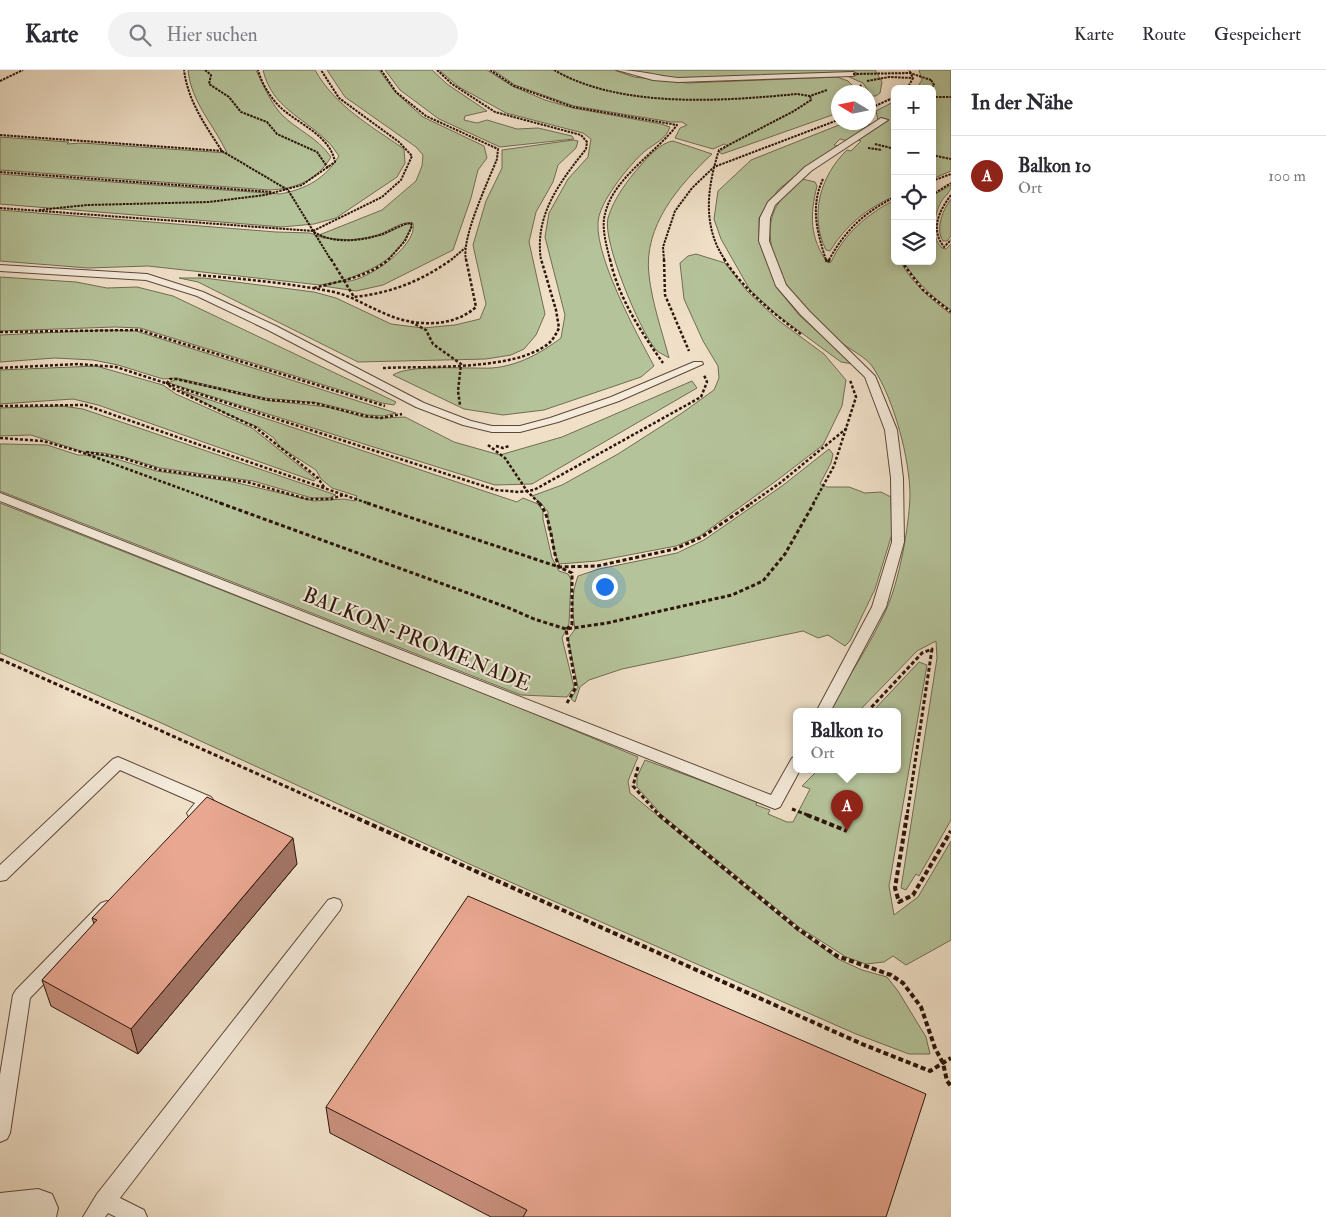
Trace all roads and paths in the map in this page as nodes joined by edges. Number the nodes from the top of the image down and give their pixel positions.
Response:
1 (23, 70) edge
2 (184, 70) edge
3 (205, 70) edge
4 (258, 70) edge
5 (321, 70) edge
6 (381, 70) edge
7 (437, 70) edge
8 (490, 70) edge
9 (621, 70) edge
10 (909, 70) edge
11 (853, 74) joint
12 (0, 81) edge
13 (909, 85) edge
14 (933, 85) edge
15 (810, 96) dead end
16 (936, 97) edge
17 (951, 97) edge
18 (891, 99) edge
19 (876, 106) edge
20 (884, 120) dead end
21 (831, 123) edge
22 (0, 135) edge
23 (842, 148) junction
24 (222, 151) junction
25 (936, 156) edge
26 (951, 159) edge
27 (714, 167) junction
28 (328, 168) junction
29 (0, 172) edge
30 (951, 174) edge
31 (936, 180) edge
32 (951, 183) edge
33 (288, 190) junction
34 (936, 192) edge
35 (275, 193) junction
36 (951, 195) edge
37 (891, 199) edge
38 (0, 208) edge
39 (34, 211) junction
40 (313, 231) junction
41 (951, 240) edge
42 (466, 247) junction
43 (903, 265) edge
44 (0, 268) edge
45 (193, 275) dead end
46 (343, 281) junction
47 (314, 288) junction
48 (354, 297) junction
49 (951, 312) edge
50 (408, 320) junction
51 (0, 332) edge
52 (805, 338) dead end
53 (461, 364) junction
54 (698, 364) junction
55 (0, 368) edge
56 (353, 370) junction
57 (672, 376) junction
58 (848, 376) dead end
59 (167, 383) junction
60 (420, 405) junction
61 (0, 406) edge
62 (460, 421) junction
63 (847, 428) junction
64 (0, 438) edge
65 (488, 445) dead end
66 (80, 452) junction
67 (324, 488) junction
68 (527, 491) junction
69 (343, 495) junction
70 (0, 497) edge
71 (559, 567) junction
72 (566, 629) junction
73 (0, 659) edge
74 (826, 708) edge
75 (871, 708) edge
76 (558, 717) junction
77 (647, 752) junction
78 (793, 769) edge
79 (792, 809) dead end
80 (186, 823) edge
81 (847, 831) dead end
82 (951, 831) edge
83 (0, 875) edge
84 (119, 895) edge
85 (334, 906) dead end
86 (951, 1058) edge
87 (942, 1063) junction
88 (5, 1072) edge
89 (951, 1086) edge
90 (0, 1134) edge
91 (99, 1209) edge
92 (0, 1213) edge
93 (36, 1217) edge
94 (137, 1217) edge

1 - 12 path
2 - 24 path
3 - 28 path
4 - 28 path
5 - 40 path
6 - 42 path
7 - 53 path
8 - 57 path
9 - 11 lane
10 - 13 path
11 - 14 path, bridge
15 - 27 path
16 - 17 path
18 - 19 path
20 - 23 lane
21 - 27 path
22 - 24 path
23 - 37 path
23 - 74 lane
24 - 33 path
25 - 26 path
27 - 52 path
27 - 54 path
28 - 33 path
29 - 35 path
30 - 31 path
32 - 34 path
33 - 35 path
33 - 40 path
35 - 39 path
36 - 41 path
38 - 39 path
39 - 40 path
40 - 46 path
40 - 46 path
42 - 48 path
42 - 50 path
43 - 49 path
44 - 56 lane
45 - 47 path
46 - 47 path
46 - 48 path
47 - 48 path
48 - 50 path
50 - 53 path
51 - 60 path
53 - 56 path
53 - 62 path
54 - 57 lane
54 - 68 path
55 - 59 path
56 - 60 lane
57 - 62 lane
58 - 63 path
59 - 60 path
59 - 67 path
59 - 68 path
60 - 62 lane
61 - 67 path
63 - 71 path
63 - 72 path
64 - 66 path
65 - 68 path
66 - 69 path
66 - 72 path
67 - 69 path
68 - 71 path
69 - 71 path
70 - 76 lane, BALKON-PROMENADE
71 - 72 path
72 - 76 path
73 - 87 path
75 - 82 path
76 - 77 lane, BALKON-PROMENADE
77 - 78 lane, BALKON-PROMENADE
77 - 87 path
79 - 81 path
80 - 83 lane
84 - 88 lane
85 - 91 lane
86 - 87 path
87 - 89 path
88 - 90 lane
91 - 94 lane
92 - 93 street

